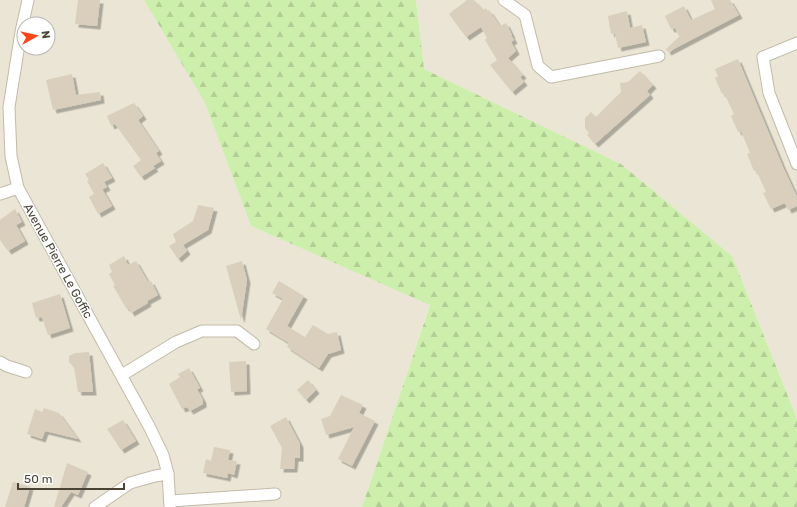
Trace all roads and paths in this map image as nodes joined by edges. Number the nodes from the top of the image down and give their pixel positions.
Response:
1 (28, 0) edge
2 (504, 0) edge
3 (797, 43) edge
4 (659, 56) dead end
5 (794, 147) edge
6 (797, 164) edge
7 (18, 188) junction
8 (0, 194) edge
9 (254, 344) dead end
10 (0, 362) edge
11 (26, 372) dead end
12 (122, 375) junction
13 (168, 474) junction
14 (275, 494) dead end
15 (170, 504) edge
16 (95, 507) edge

1 - 7 street, Avenue Pierre Le Goffic
2 - 4 street
3 - 5 street
5 - 6 street
7 - 8 street
7 - 12 street, Avenue Pierre Le Goffic
9 - 12 street
10 - 11 street
12 - 13 street, Avenue Pierre Le Goffic
13 - 15 street, Avenue Pierre Le Goffic
13 - 16 street
14 - 15 street

